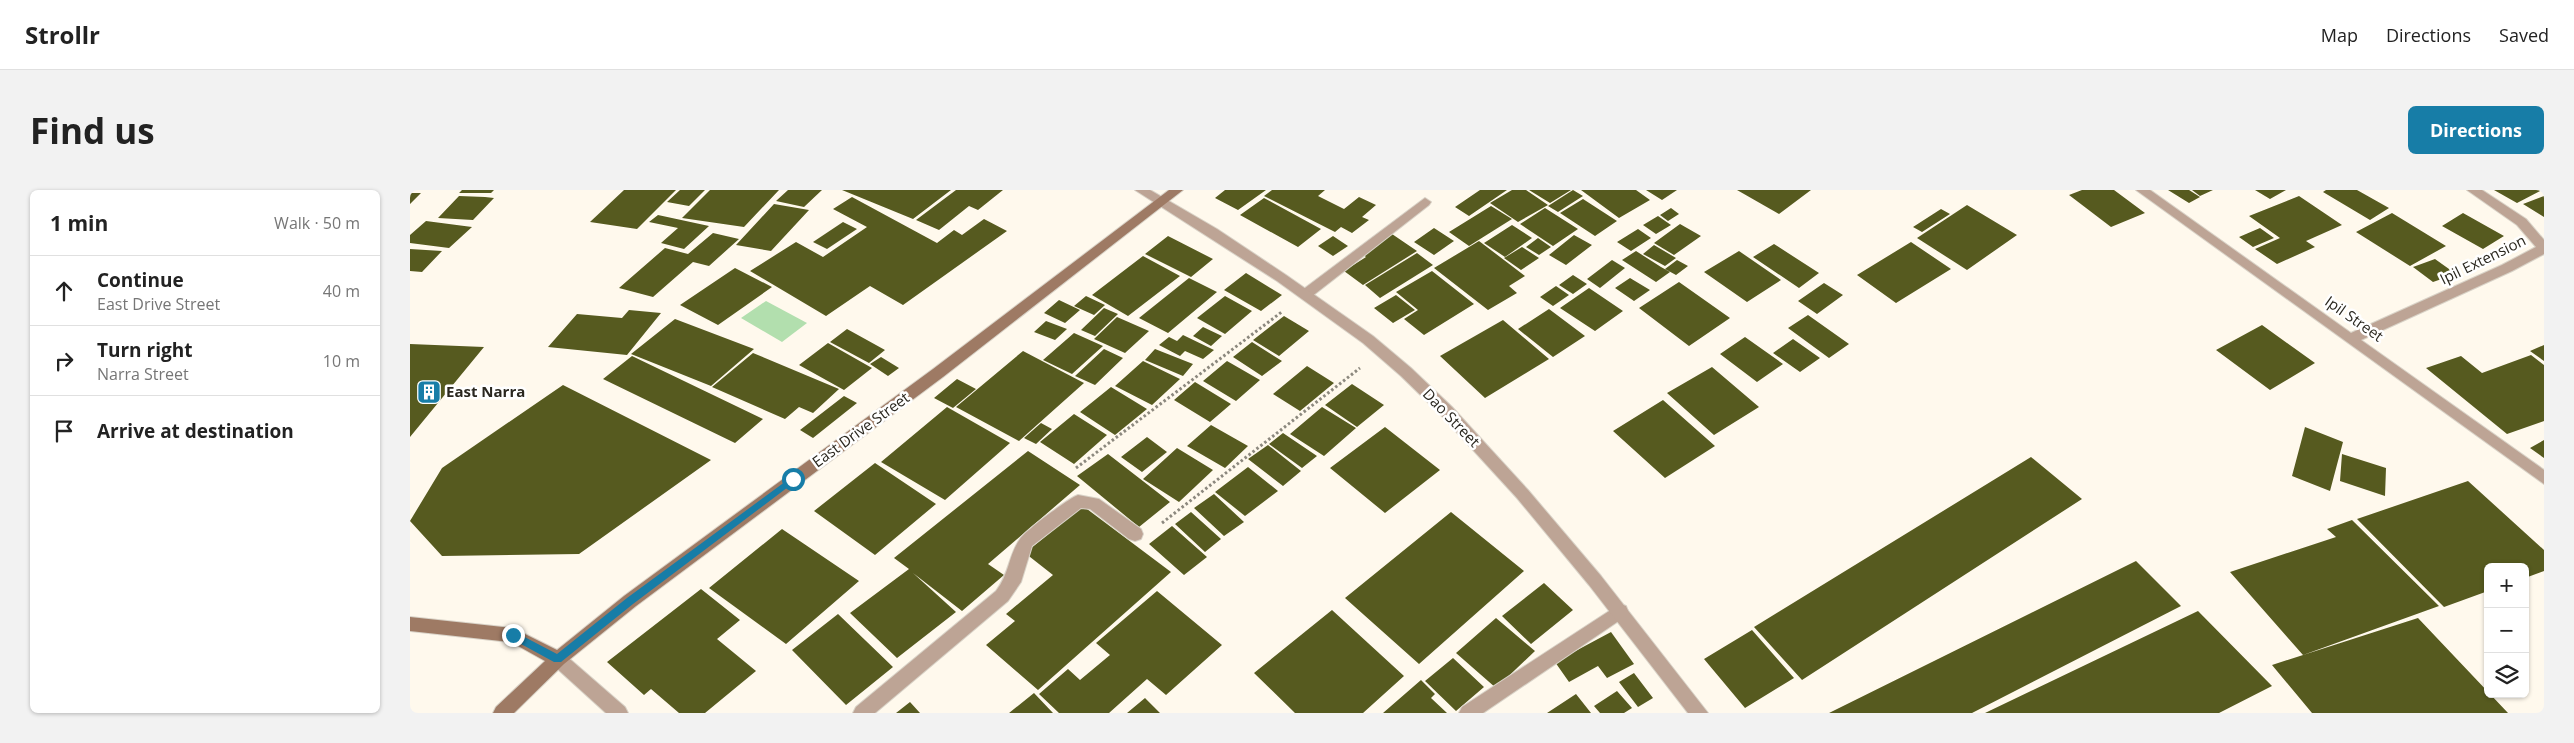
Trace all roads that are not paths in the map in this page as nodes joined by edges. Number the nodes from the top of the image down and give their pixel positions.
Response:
1 (1141, 190) edge
2 (1177, 190) edge
3 (2142, 190) edge
4 (2473, 190) edge
5 (1162, 201) junction
6 (1425, 202) dead end
7 (1306, 294) junction
8 (2352, 338) junction
9 (2544, 478) edge
10 (1136, 534) dead end
11 (1620, 611) junction
12 (410, 624) edge
13 (558, 659) junction
14 (502, 713) edge
15 (619, 713) edge
16 (862, 713) edge
17 (1468, 713) edge
18 (1700, 713) edge

1 - 5 street, Dao Street
2 - 5 street, East Drive Street
3 - 8 street, Ipil Street
4 - 8 street, Ipil Extension
5 - 7 street, Dao Street
5 - 13 street, East Drive Street
6 - 7 street
7 - 11 street, Dao Street
8 - 9 street, Ipil Street
10 - 16 street
11 - 17 street
11 - 18 street, Dao Street
12 - 13 street
13 - 14 street, East Drive Street
13 - 15 street

